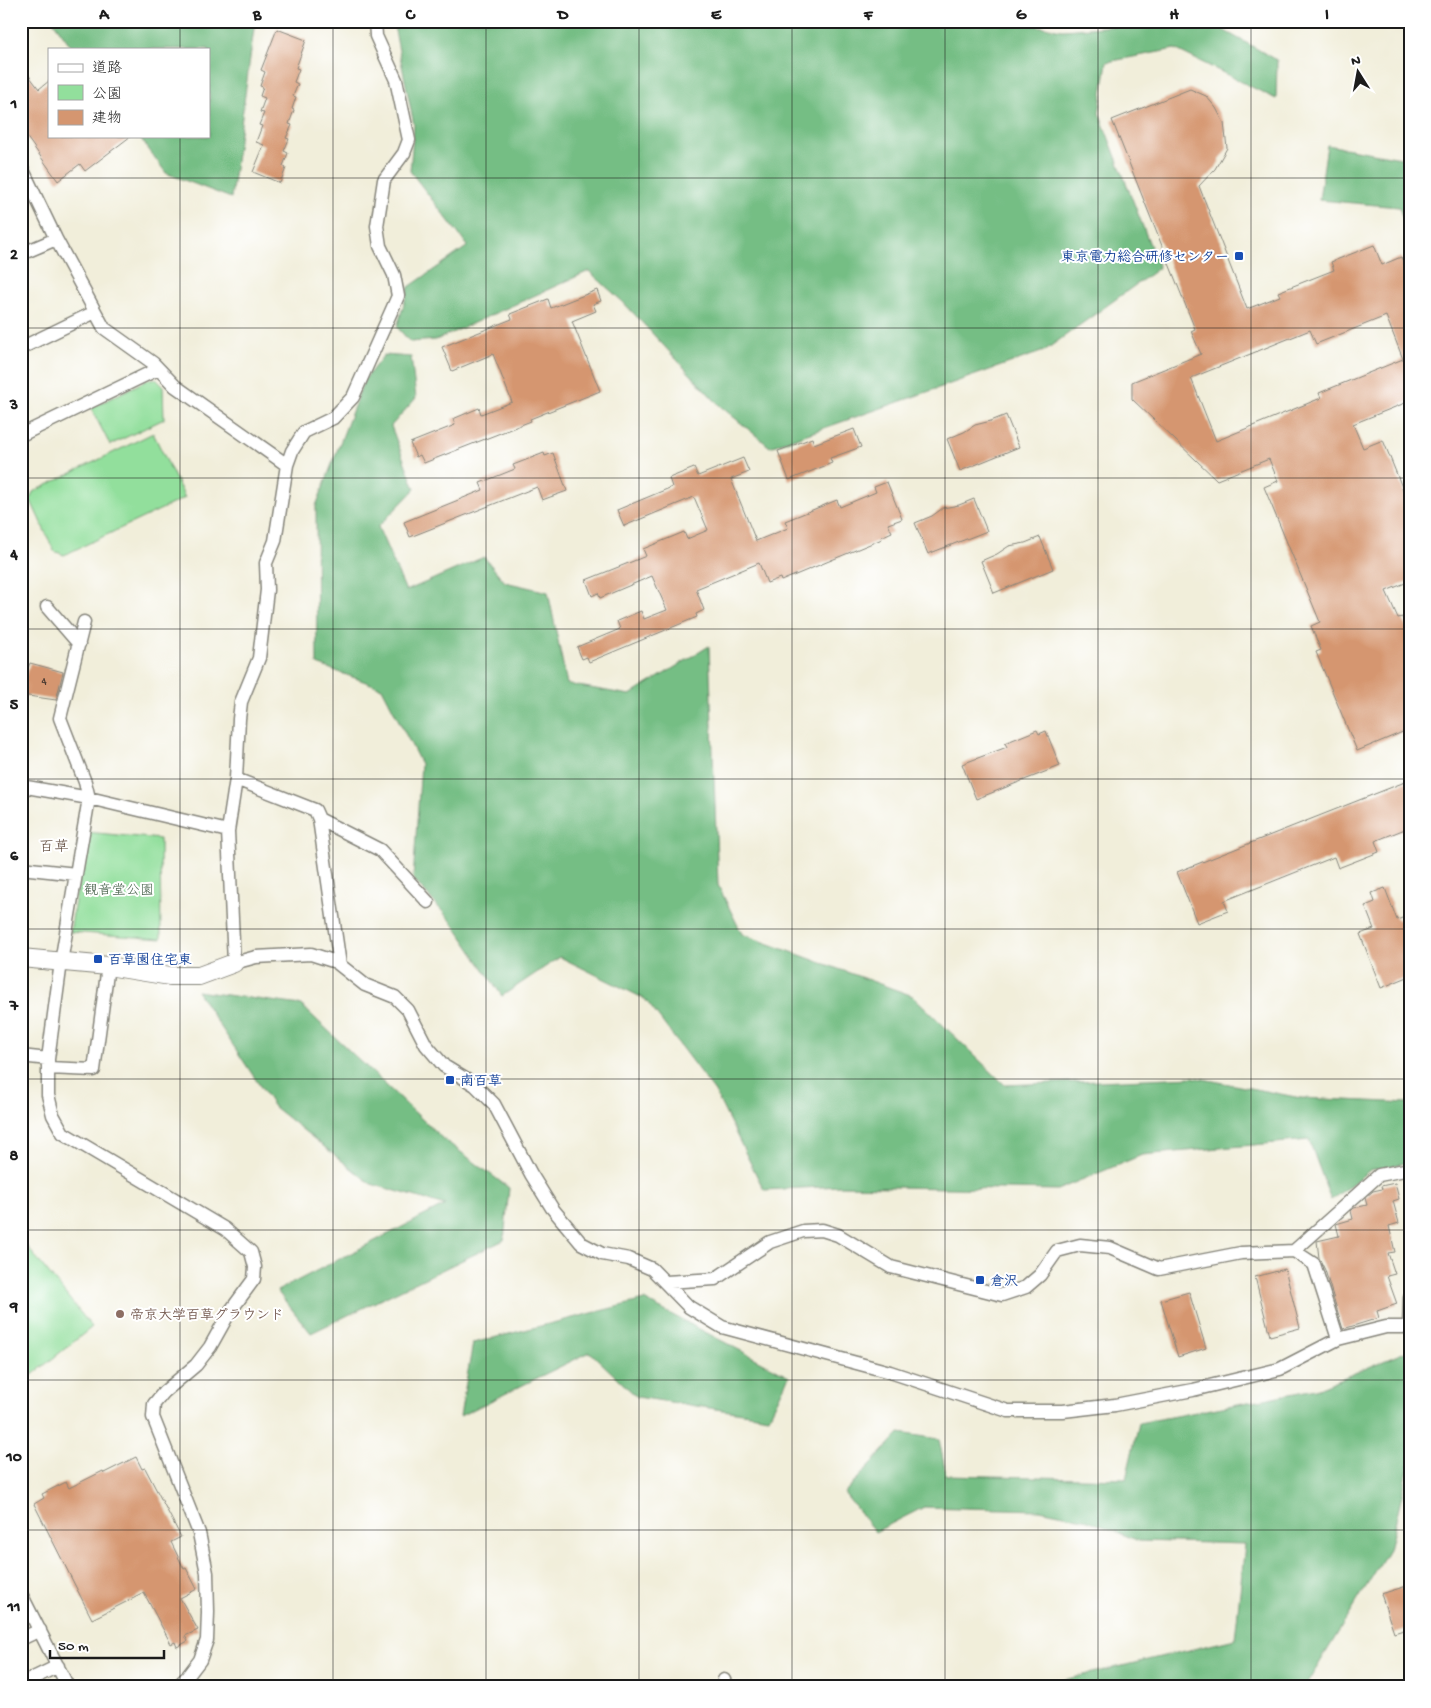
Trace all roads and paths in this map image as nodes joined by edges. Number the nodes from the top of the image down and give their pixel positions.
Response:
1 (375, 21) edge
2 (21, 166) edge
3 (56, 239) junction
4 (21, 254) edge
5 (95, 312) junction
6 (21, 348) edge
7 (158, 369) junction
8 (21, 436) edge
9 (287, 464) junction
10 (47, 608) dead end
11 (84, 622) dead end
12 (79, 644) junction
13 (236, 779) junction
14 (21, 786) edge
15 (88, 798) junction
16 (320, 819) junction
17 (228, 831) junction
18 (21, 868) edge
19 (76, 874) junction
20 (428, 902) dead end
21 (21, 958) edge
22 (62, 962) junction
23 (234, 963) junction
24 (340, 965) junction
25 (108, 966) junction
26 (21, 1056) edge
27 (48, 1063) junction
28 (1410, 1169) edge
29 (1294, 1251) junction
30 (666, 1282) junction
31 (1410, 1298) edge
32 (1410, 1327) edge
33 (1338, 1339) junction
34 (21, 1594) edge
35 (40, 1630) junction
36 (21, 1640) edge
37 (58, 1666) junction
38 (21, 1684) edge
39 (68, 1687) edge
40 (177, 1687) edge

1 - 9 street
2 - 3 street
3 - 4 street
3 - 5 street
5 - 6 street
5 - 7 street
7 - 8 street
7 - 9 street
9 - 13 street
10 - 12 street
11 - 12 street
12 - 15 street
13 - 16 street
13 - 17 street
14 - 15 street
15 - 17 street
15 - 19 street
16 - 20 street
16 - 24 street
17 - 23 street
18 - 19 street
19 - 22 street
21 - 22 street
22 - 25 street
22 - 27 street
23 - 24 street
23 - 25 street
24 - 30 street
25 - 27 street
26 - 27 street
27 - 40 street
28 - 29 street
29 - 30 street
29 - 33 street
30 - 33 street
31 - 32 street
32 - 33 street
34 - 35 street
35 - 36 street
35 - 37 street
37 - 38 street
37 - 39 street

